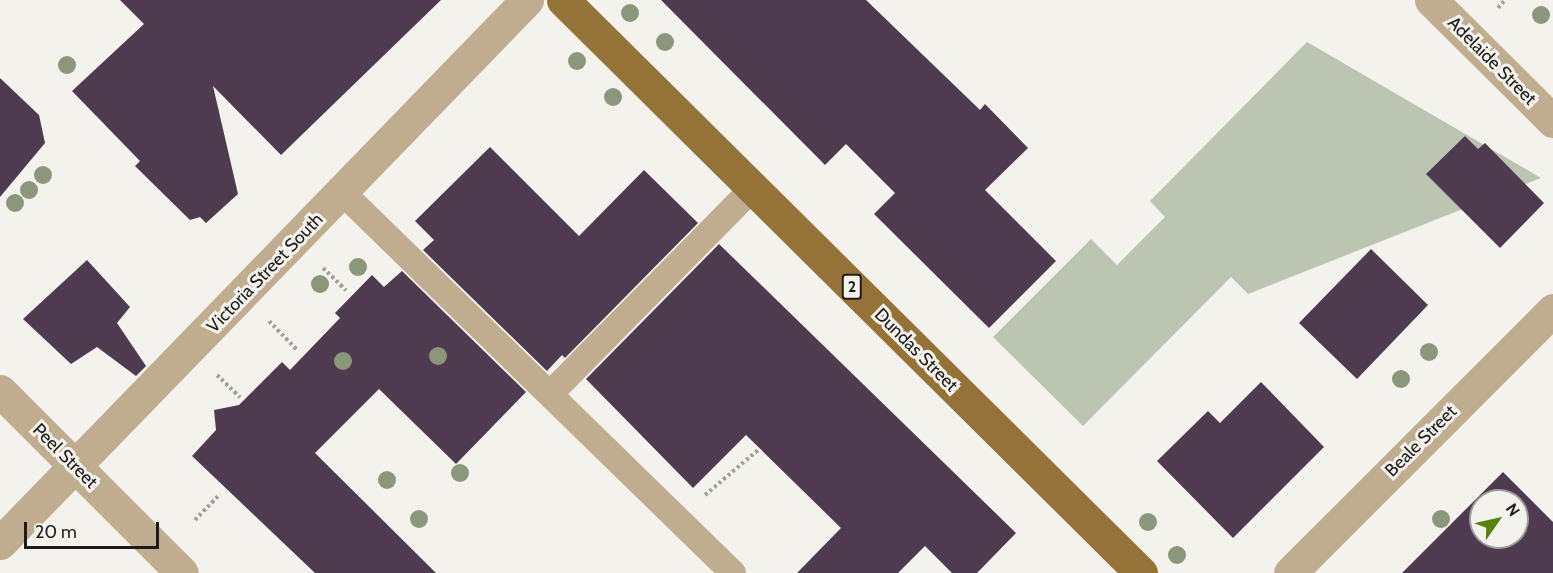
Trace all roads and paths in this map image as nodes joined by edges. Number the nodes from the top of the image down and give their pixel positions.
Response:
1 (527, 0) edge
2 (563, 0) edge
3 (1431, 0) edge
4 (1553, 121) edge
5 (753, 188) junction
6 (342, 192) junction
7 (320, 265) dead end
8 (346, 290) dead end
9 (1553, 310) edge
10 (267, 319) dead end
11 (298, 351) dead end
12 (214, 372) dead end
13 (0, 391) edge
14 (550, 394) junction
15 (240, 397) dead end
16 (758, 450) dead end
17 (76, 467) junction
18 (220, 494) dead end
19 (195, 520) dead end
20 (679, 521) junction
21 (0, 543) edge
22 (182, 573) edge
23 (733, 573) edge
24 (1141, 573) edge
25 (1290, 573) edge

1 - 6 street, Victoria Street South
2 - 5 main road, Dundas Street / 2
3 - 4 street, Adelaide Street
5 - 14 lane
5 - 24 main road, Dundas Street / 2
6 - 14 lane
6 - 17 street, Victoria Street South
7 - 8 path
9 - 25 street, Beale Street
10 - 11 path
12 - 15 path
13 - 17 street, Peel Street
14 - 20 lane
16 - 20 path
17 - 21 street, Victoria Street South
17 - 22 street, Peel Street
18 - 19 path
20 - 23 lane

